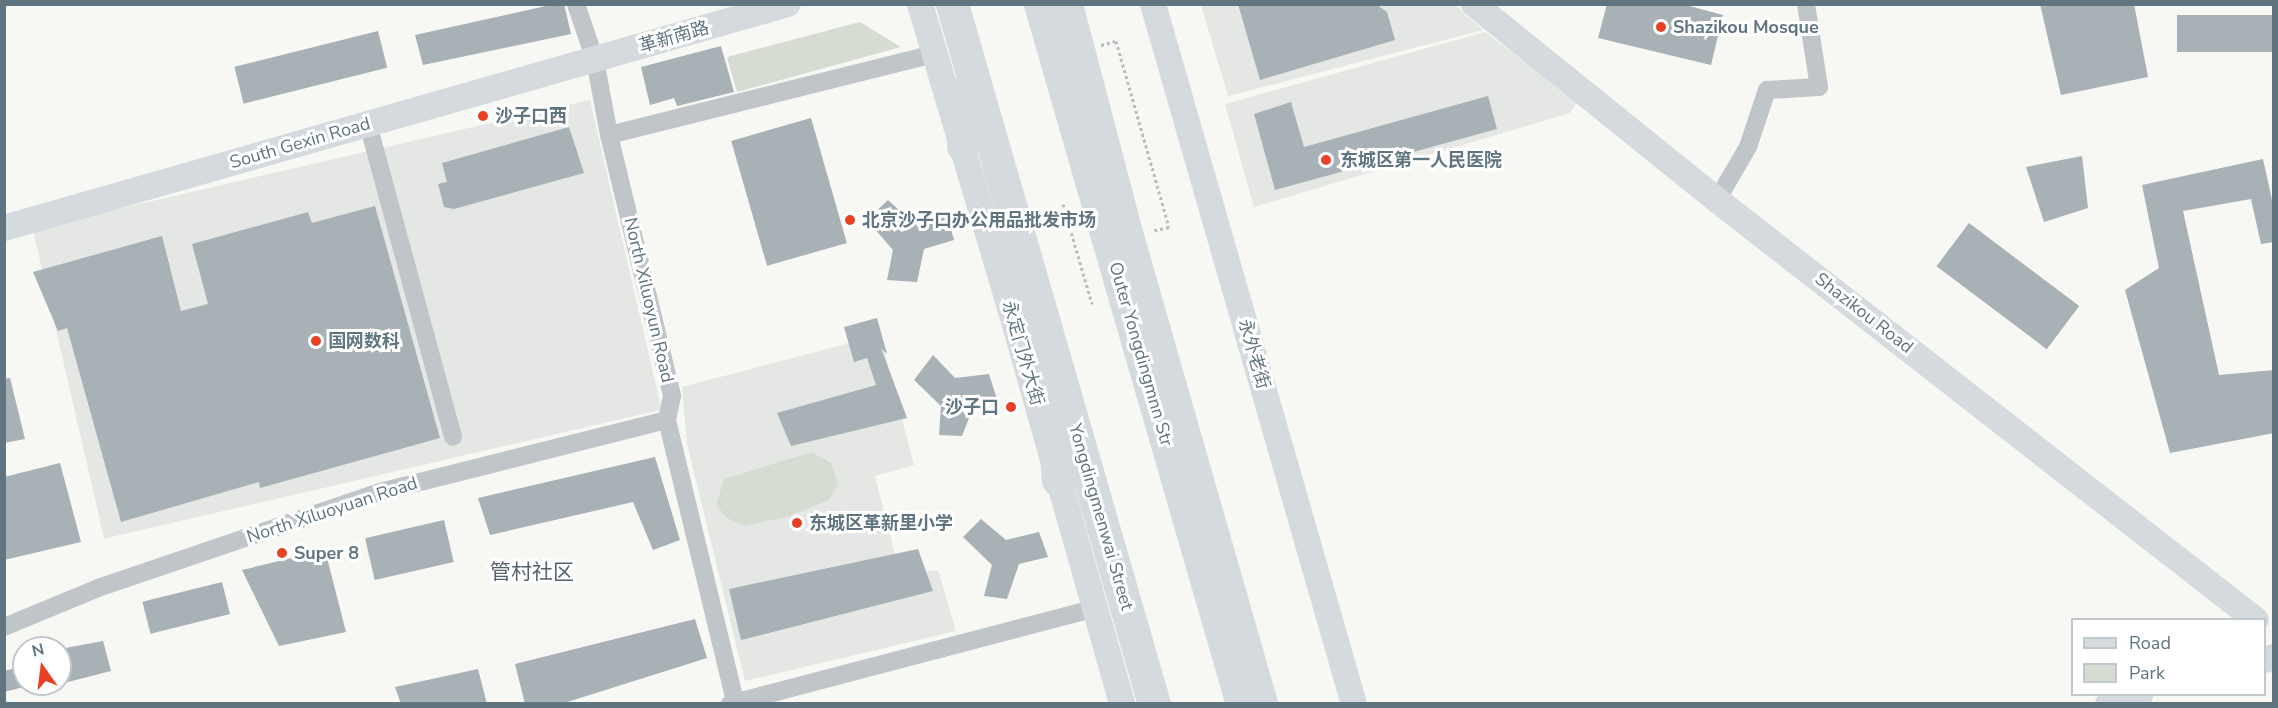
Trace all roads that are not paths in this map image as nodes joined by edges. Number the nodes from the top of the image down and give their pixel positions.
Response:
1 (576, 4) edge
2 (788, 4) edge
3 (920, 4) edge
4 (952, 4) edge
5 (1040, 4) edge
6 (1071, 4) edge
7 (1153, 4) edge
8 (1474, 4) edge
9 (1806, 4) edge
10 (935, 54) junction
11 (595, 60) junction
12 (972, 72) junction
13 (368, 124) junction
14 (609, 135) junction
15 (963, 146) junction
16 (1717, 200) junction
17 (4, 228) edge
18 (1048, 330) junction
19 (667, 420) junction
20 (453, 437) dead end
21 (1058, 480) junction
22 (1095, 608) junction
23 (2253, 618) edge
24 (4, 627) edge
25 (2134, 696) edge
26 (732, 702) edge
27 (1122, 704) edge
28 (1154, 704) edge
29 (1242, 704) edge
30 (1265, 704) edge
31 (1354, 704) edge
32 (2108, 704) edge

1 - 11 street, North Xiluoyun Road
2 - 11 street, 革新南路
3 - 10 street, 永定门外大街
4 - 12 highway, 永定门外大街
5 - 29 highway, Outer Yongdingmnn Str
6 - 30 street
7 - 31 street, 永外老街
8 - 16 street, Shazikou Road
9 - 16 street
10 - 14 street
10 - 15 street, 永定门外大街
11 - 13 street, South Gexin Road
11 - 14 street, North Xiluoyun Road
12 - 15 highway
12 - 18 highway, 永定门外大街
13 - 17 street, South Gexin Road
13 - 20 street
14 - 19 street, North Xiluoyun Road
15 - 21 street, 永定门外大街
16 - 23 street, Shazikou Road
18 - 21 highway
18 - 28 highway, Yongdingmenwai Street
19 - 24 street, North Xiluoyuan Road
19 - 26 street, North Xiluoyun Road
21 - 22 street, 永定门外大街
22 - 26 street
22 - 27 street, 永定门外大街
25 - 32 street

